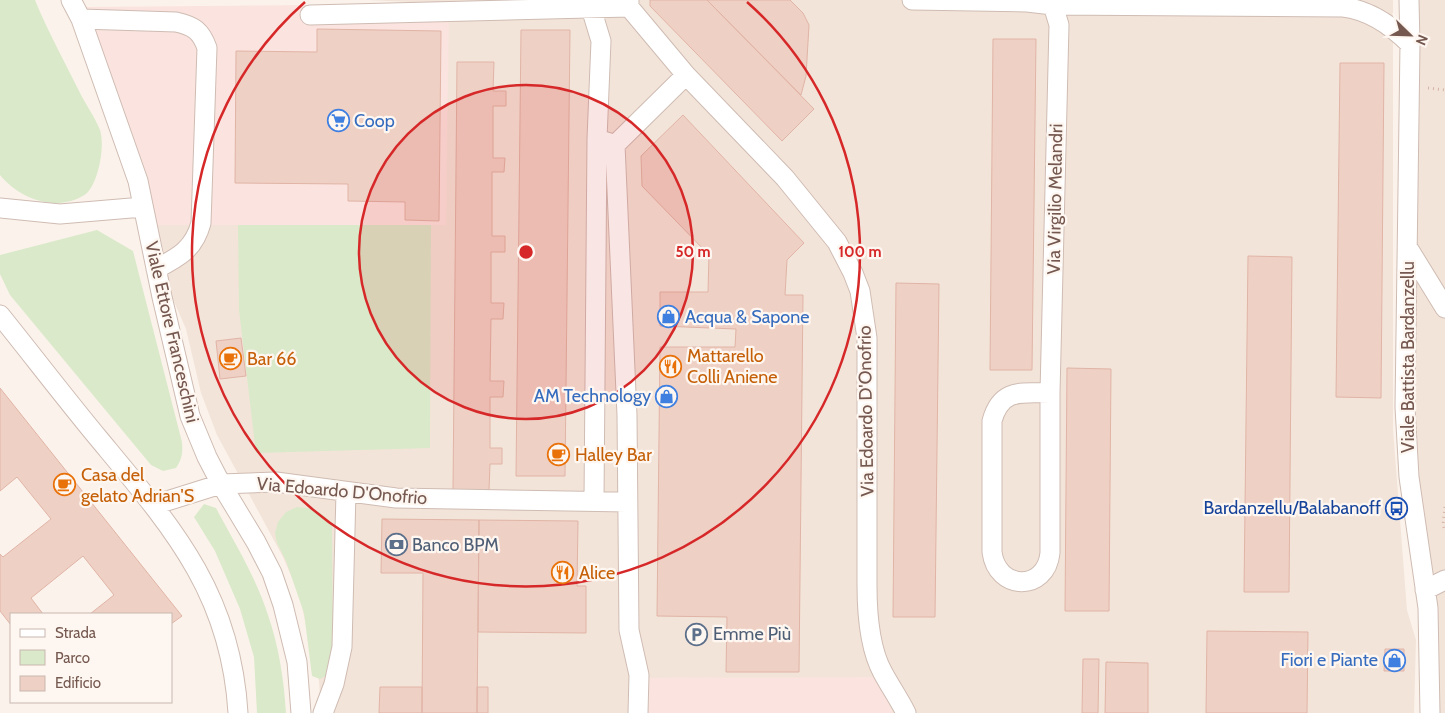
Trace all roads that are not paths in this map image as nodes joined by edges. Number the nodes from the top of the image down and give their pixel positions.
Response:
1 (71, 0) edge
2 (912, 0) edge
3 (929, 0) edge
4 (1408, 0) edge
5 (1348, 3) edge
6 (591, 4) edge
7 (629, 4) edge
8 (1053, 5) junction
9 (310, 15) dead end
10 (81, 19) junction
11 (1410, 44) junction
12 (686, 75) junction
13 (606, 142) junction
14 (143, 207) junction
15 (0, 208) edge
16 (1408, 248) junction
17 (156, 269) junction
18 (1445, 308) edge
19 (0, 315) edge
20 (1050, 393) junction
21 (221, 484) junction
22 (346, 492) junction
23 (594, 501) junction
24 (627, 502) junction
25 (154, 505) junction
26 (1445, 580) edge
27 (1425, 590) junction
28 (238, 713) edge
29 (301, 713) edge
30 (323, 713) edge
31 (638, 713) edge
32 (906, 713) edge
33 (1430, 713) edge

1 - 10 street, Viale Ettore Franceschini
2 - 3 street
3 - 8 street
4 - 11 street, Viale Battista Bardanzellu
5 - 8 street
5 - 11 street
6 - 7 street
6 - 9 street
6 - 13 street
7 - 12 street, Via Edoardo D'Onofrio
8 - 20 street, Via Virgilio Melandri
10 - 14 street, Viale Ettore Franceschini
10 - 17 street
11 - 16 street, Viale Battista Bardanzellu
12 - 13 street
12 - 32 street, Via Edoardo D'Onofrio
13 - 23 street
13 - 24 street
14 - 15 street
14 - 17 street, Viale Ettore Franceschini
16 - 18 street
16 - 27 street, Viale Battista Bardanzellu
17 - 21 street, Viale Ettore Franceschini
19 - 25 street
20 - 20 street, Via Virgilio Melandri
21 - 22 street, Via Edoardo D'Onofrio
21 - 25 street, Via Edoardo D'Onofrio
21 - 29 street, Viale Ettore Franceschini
22 - 23 street, Via Edoardo D'Onofrio
22 - 30 street
23 - 24 street, Via Edoardo D'Onofrio
24 - 31 street
25 - 28 street
26 - 27 street
27 - 33 street, Viale Battista Bardanzellu

